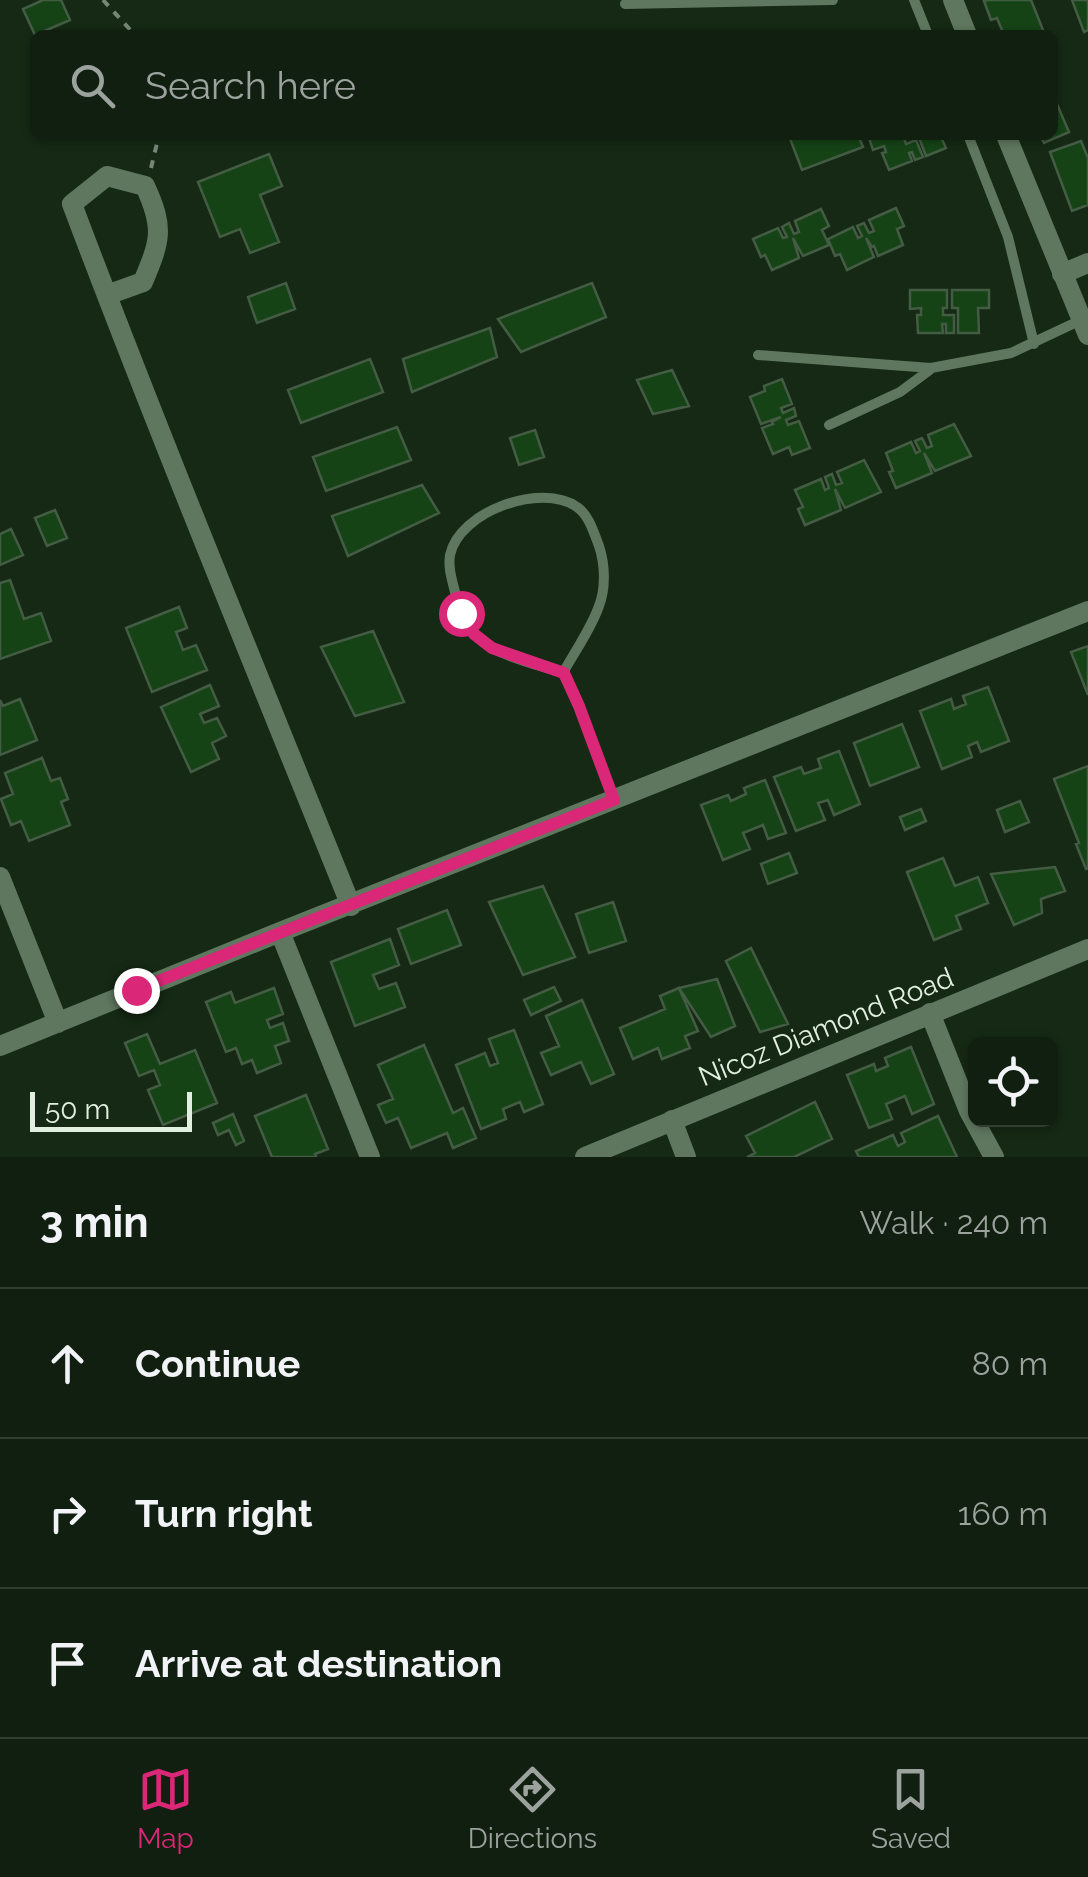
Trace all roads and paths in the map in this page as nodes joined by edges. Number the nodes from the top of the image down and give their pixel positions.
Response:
1 (103, 0) edge
2 (833, 0) edge
3 (914, 0) edge
4 (953, 0) edge
5 (624, 4) dead end
6 (130, 30) edge
7 (926, 30) edge
8 (964, 30) edge
9 (157, 140) edge
10 (970, 140) edge
11 (1008, 140) edge
12 (144, 186) junction
13 (1088, 264) edge
14 (1062, 274) junction
15 (107, 296) junction
16 (1084, 328) edge
17 (1034, 344) junction
18 (758, 356) dead end
19 (931, 368) junction
20 (829, 425) dead end
21 (1088, 611) edge
22 (564, 673) junction
23 (614, 800) junction
24 (0, 877) edge
25 (351, 906) junction
26 (280, 932) junction
27 (1088, 949) edge
28 (930, 1013) junction
29 (58, 1023) junction
30 (0, 1046) edge
31 (672, 1120) junction
32 (370, 1157) edge
33 (585, 1157) edge
34 (686, 1157) edge
35 (994, 1157) edge

1 - 6 path
2 - 5 lane
3 - 7 lane
4 - 8 street
9 - 12 path
10 - 17 lane
11 - 14 street
12 - 15 street
12 - 15 street
13 - 14 street
14 - 16 street
15 - 25 street
16 - 17 lane
17 - 19 lane
18 - 19 lane
19 - 20 lane
21 - 23 street
22 - 22 lane
22 - 23 lane
23 - 25 street
24 - 29 street
25 - 26 street
26 - 29 street
26 - 32 street
27 - 28 street, Nicoz Diamond Road
28 - 31 street, Nicoz Diamond Road
28 - 35 street
29 - 30 street
31 - 33 street, Nicoz Diamond Road
31 - 34 street

